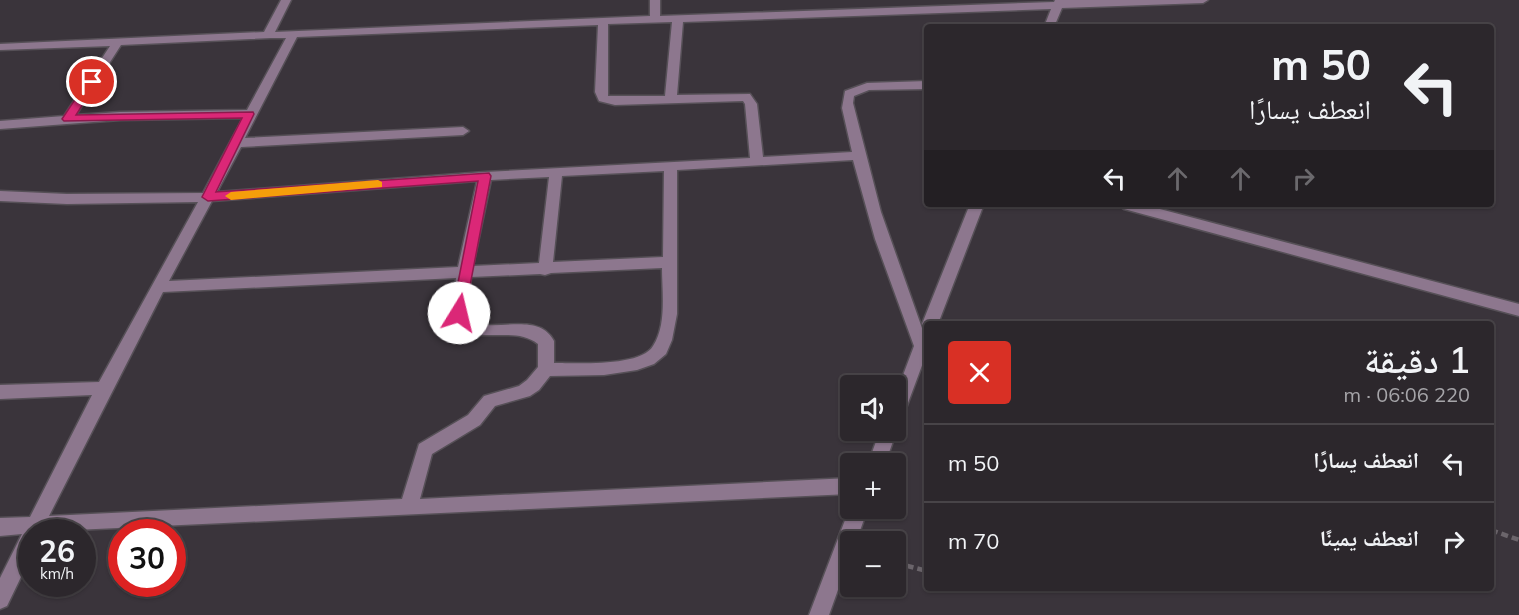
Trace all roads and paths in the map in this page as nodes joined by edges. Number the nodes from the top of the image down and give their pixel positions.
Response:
1 (286, 0) edge
2 (655, 0) edge
3 (1203, 0) edge
4 (1059, 3) edge
5 (678, 20) junction
6 (655, 21) junction
7 (603, 22) junction
8 (1050, 24) edge
9 (293, 35) junction
10 (267, 37) junction
11 (118, 42) junction
12 (0, 47) edge
13 (924, 85) edge
14 (671, 98) junction
15 (249, 114) junction
16 (68, 119) junction
17 (0, 125) edge
18 (463, 131) dead end
19 (235, 142) junction
20 (858, 156) junction
21 (757, 162) junction
22 (671, 167) junction
23 (556, 172) junction
24 (485, 176) junction
25 (0, 196) edge
26 (208, 197) junction
27 (976, 207) edge
28 (1135, 207) edge
29 (668, 262) junction
30 (545, 270) junction
31 (466, 272) junction
32 (158, 287) junction
33 (1519, 310) edge
34 (931, 321) edge
35 (924, 338) edge
36 (546, 369) junction
37 (906, 387) edge
38 (105, 388) junction
39 (0, 392) edge
40 (840, 486) edge
41 (409, 506) junction
42 (39, 519) edge
43 (855, 519) edge
44 (96, 526) edge
45 (0, 527) edge
46 (18, 529) edge
47 (1494, 531) edge
48 (1519, 540) edge
49 (18, 562) edge
50 (906, 565) edge
51 (924, 569) edge
52 (0, 600) edge
53 (819, 615) edge

1 - 10 street
2 - 6 street
3 - 4 street
4 - 5 street
4 - 8 street
5 - 6 street
5 - 14 street
6 - 7 street
7 - 9 street
7 - 14 street
9 - 10 street
9 - 15 street
10 - 11 street
11 - 12 street
11 - 16 street
13 - 20 street
14 - 21 street
15 - 16 street
15 - 19 street
16 - 17 street
18 - 19 street
19 - 26 street
20 - 21 street
20 - 35 street
21 - 22 street
22 - 23 street
22 - 29 street
23 - 24 street
23 - 30 street
24 - 26 street
24 - 31 street
25 - 26 street
26 - 32 street
27 - 34 street
28 - 33 street
29 - 30 street
29 - 36 street
30 - 31 street
31 - 32 street
31 - 36 street
32 - 38 street
35 - 37 street
36 - 41 street
38 - 39 street
38 - 42 street
40 - 41 street
41 - 44 street
43 - 53 street
45 - 46 street
47 - 48 path
49 - 52 street
50 - 51 path

